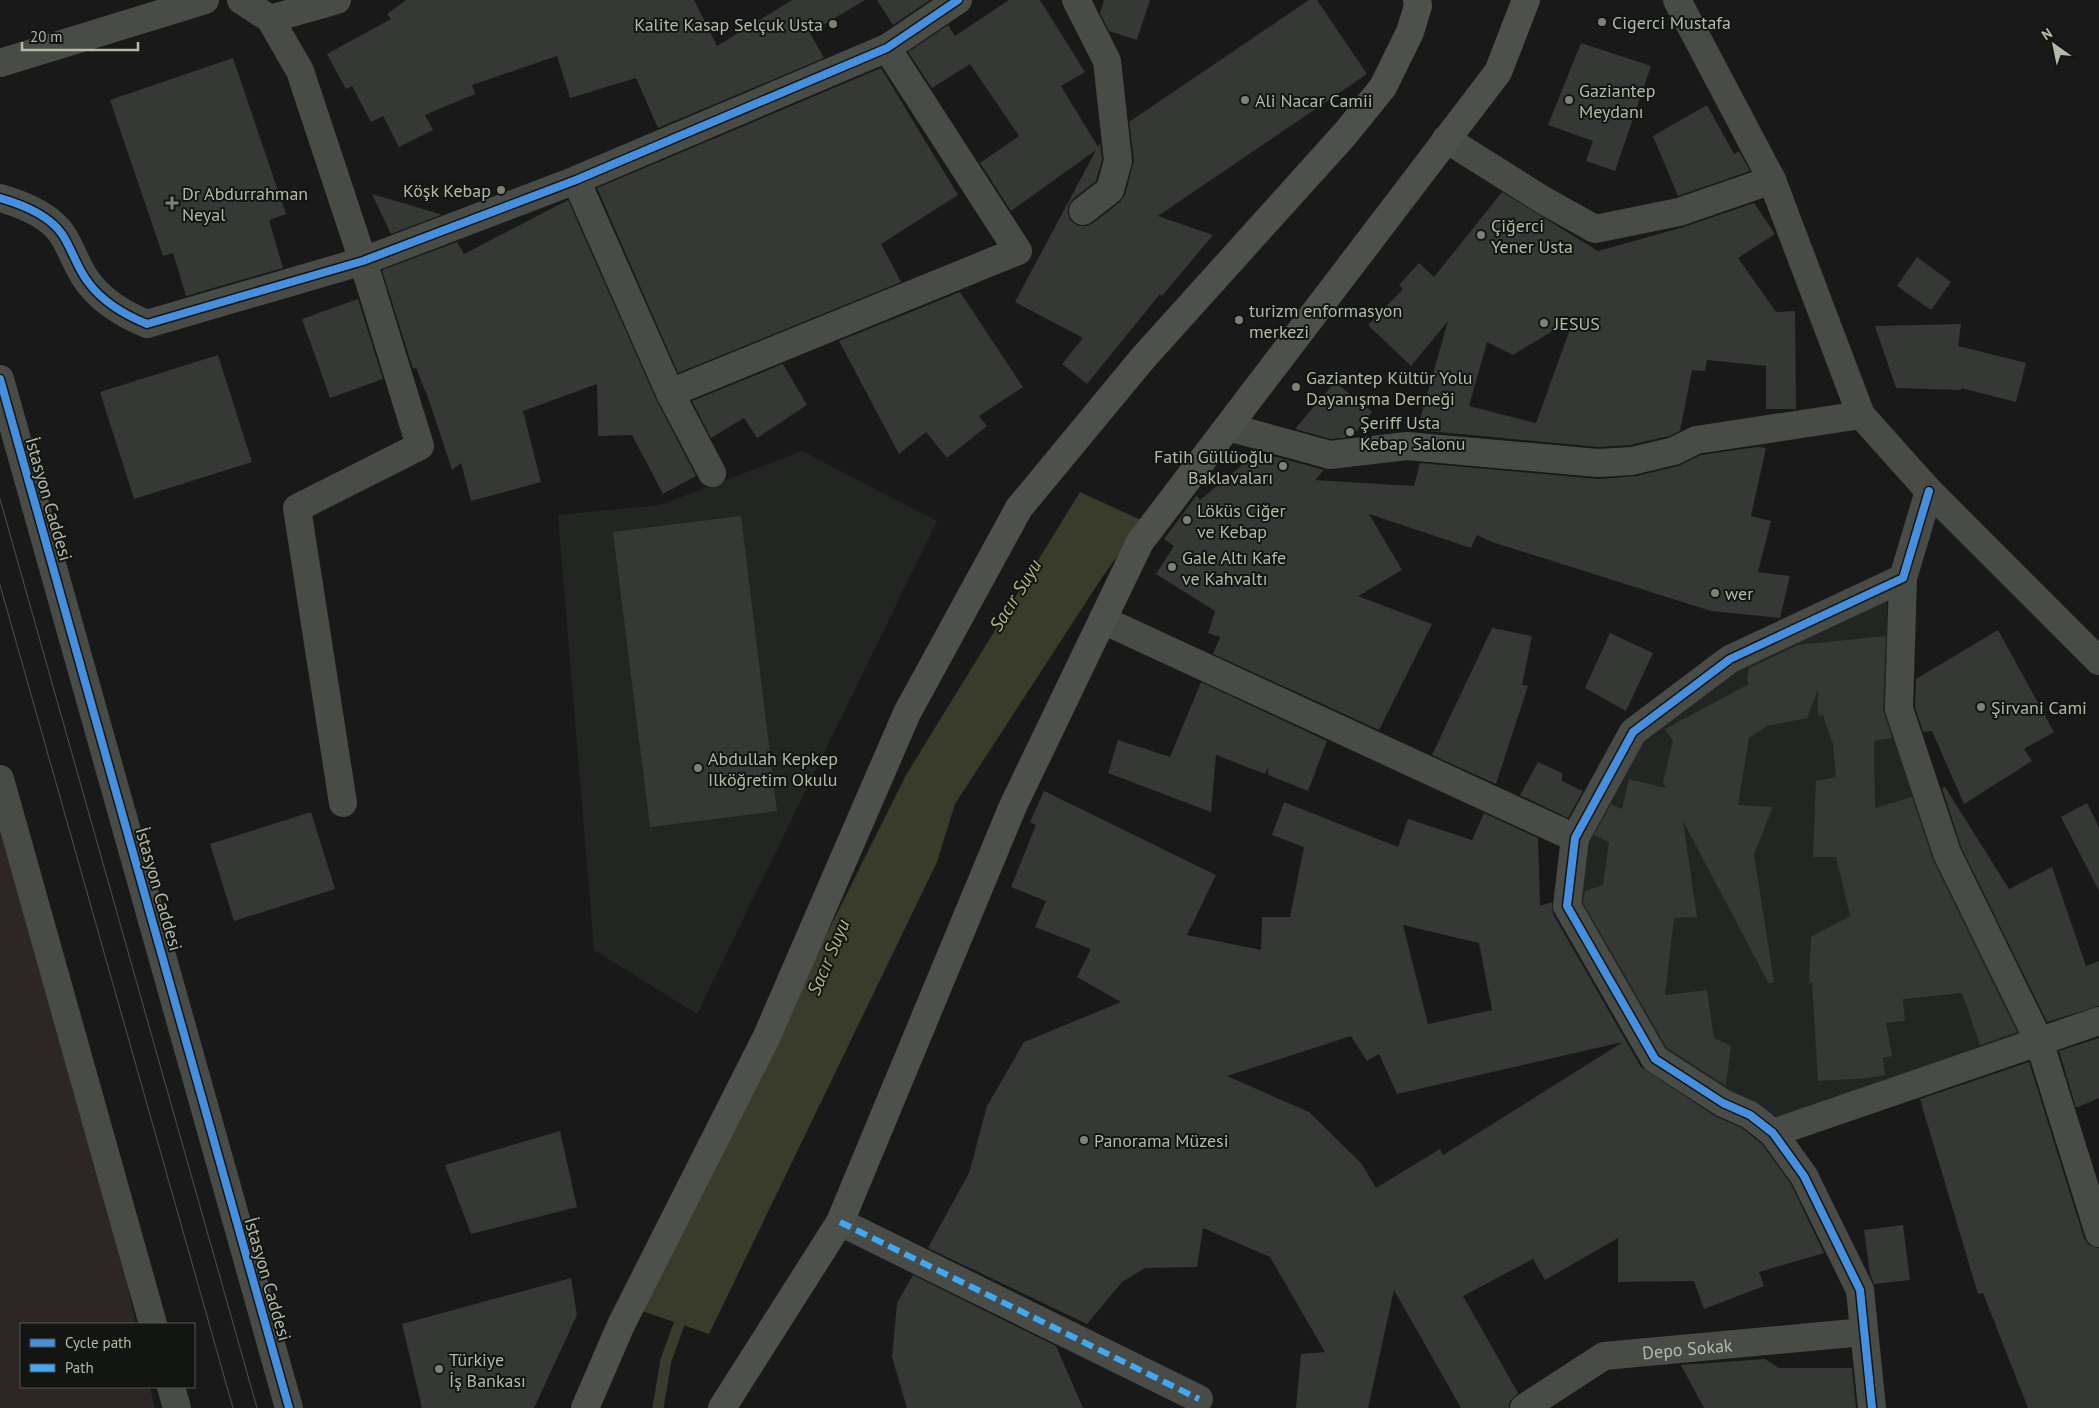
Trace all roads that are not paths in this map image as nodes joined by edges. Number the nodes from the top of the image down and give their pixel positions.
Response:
1 (205, 0) edge
2 (241, 0) edge
3 (336, 0) edge
4 (958, 0) edge
5 (1076, 0) edge
6 (1417, 0) edge
7 (1526, 0) edge
8 (1677, 0) edge
9 (270, 19) junction
10 (887, 48) junction
11 (0, 63) edge
12 (1446, 140) junction
13 (576, 180) junction
14 (1772, 180) junction
15 (0, 198) edge
16 (1083, 211) dead end
17 (363, 261) junction
18 (0, 379) edge
19 (670, 393) junction
20 (1861, 415) junction
21 (1228, 427) junction
22 (712, 473) dead end
23 (1929, 491) junction
24 (1903, 578) junction
25 (1103, 620) junction
26 (2099, 661) edge
27 (0, 779) edge
28 (343, 803) dead end
29 (1575, 838) junction
30 (2099, 1022) edge
31 (2039, 1041) junction
32 (1773, 1133) junction
33 (840, 1222) junction
34 (2099, 1233) edge
35 (153, 1323) edge
36 (1864, 1332) junction
37 (171, 1388) edge
38 (1199, 1399) dead end
39 (177, 1408) edge
40 (289, 1408) edge
41 (585, 1408) edge
42 (722, 1408) edge
43 (1524, 1408) edge
44 (1872, 1408) edge

1 - 11 street
2 - 9 street
3 - 9 street
4 - 10 street
5 - 16 street
6 - 41 main road
7 - 12 main road
8 - 14 street
9 - 17 street
10 - 13 street
10 - 19 street
12 - 14 street
12 - 21 main road
13 - 17 street
13 - 19 street
14 - 20 street
15 - 17 street
17 - 28 street
18 - 40 street, İstasyon Caddesi
19 - 22 street
20 - 21 street
20 - 23 street
21 - 25 main road
23 - 24 street
23 - 26 street
24 - 29 street
24 - 31 street
25 - 29 street
25 - 33 main road
27 - 35 street
29 - 32 street
30 - 31 street
31 - 32 street
31 - 34 street
32 - 36 street
33 - 38 street
33 - 42 main road
36 - 43 street, Depo Sokak
36 - 44 street
37 - 39 street

